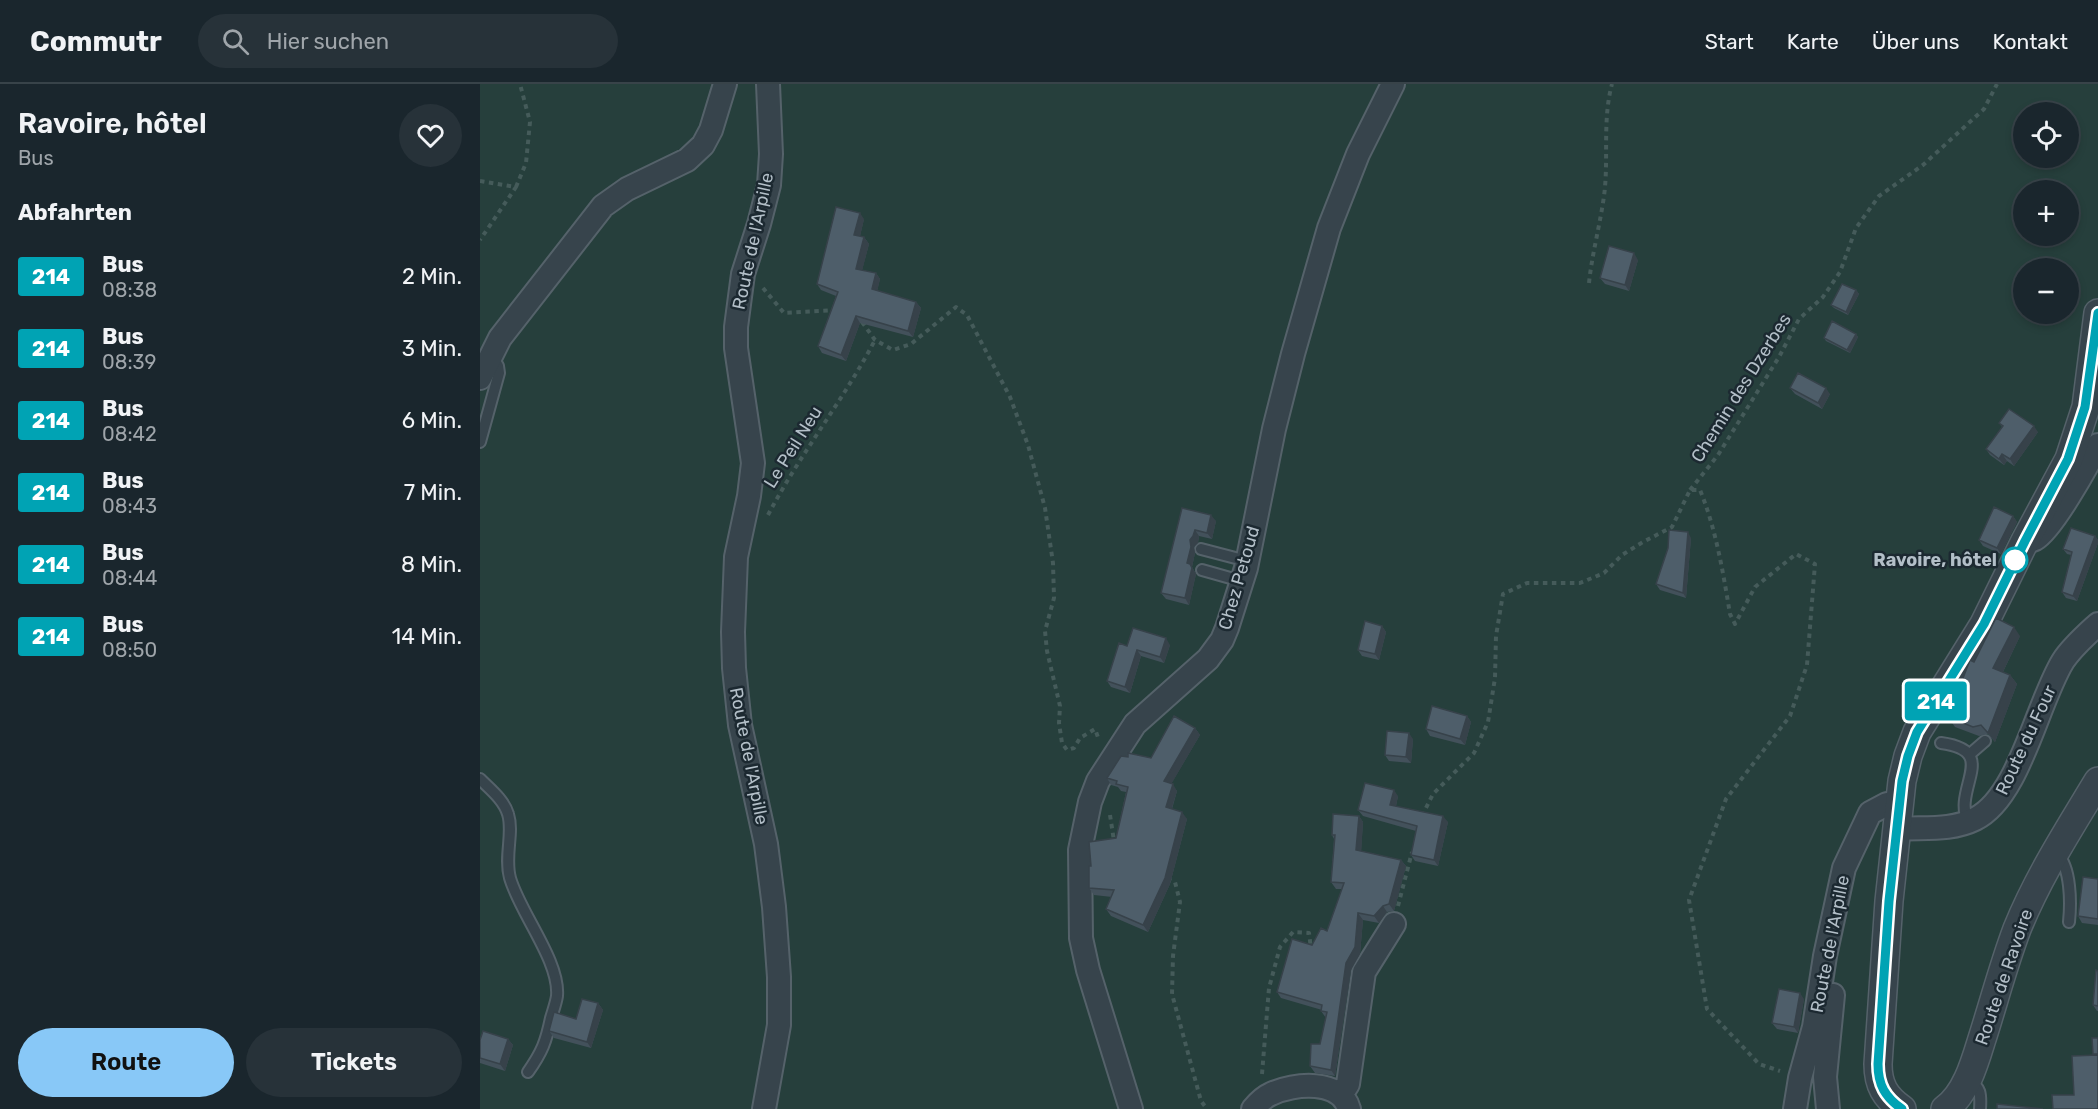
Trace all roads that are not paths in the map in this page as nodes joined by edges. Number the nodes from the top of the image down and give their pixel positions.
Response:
1 (725, 84) edge
2 (768, 84) edge
3 (1393, 84) edge
4 (2098, 312) edge
5 (491, 354) junction
6 (480, 378) edge
7 (480, 442) edge
8 (2098, 445) edge
9 (2025, 541) junction
10 (1201, 549) dead end
11 (1202, 570) dead end
12 (1244, 571) junction
13 (2098, 624) edge
14 (1985, 741) edge
15 (1941, 743) dead end
16 (1970, 754) junction
17 (480, 779) edge
18 (2098, 781) edge
19 (1898, 816) junction
20 (1968, 822) junction
21 (2055, 853) junction
22 (2069, 922) dead end
23 (1394, 924) road end
24 (1825, 956) junction
25 (528, 1072) dead end
26 (1967, 1079) junction
27 (1345, 1102) edge
28 (1259, 1103) edge
29 (1951, 1107) edge
30 (764, 1109) edge
31 (1131, 1109) edge
32 (1795, 1109) edge
33 (1828, 1109) edge
34 (1902, 1109) edge
35 (1980, 1109) edge

1 - 5 street
2 - 30 street, Route de l'Arpille
3 - 12 street, Chez Petoud
4 - 9 street
5 - 6 street
5 - 7 lane
8 - 9 street
9 - 19 street
10 - 12 lane
11 - 12 lane
12 - 31 street, Chez Petoud
13 - 20 street, Route du Four
14 - 16 lane
15 - 16 lane
16 - 20 lane
17 - 25 lane
18 - 21 street, Route de Ravoire
19 - 20 street, Route du Four
19 - 24 street, Route de l'Arpille
19 - 34 street
21 - 22 lane
21 - 26 street, Route de Ravoire
23 - 27 street
24 - 32 street, Route de l'Arpille
24 - 33 street
26 - 29 street, Route de Ravoire
26 - 35 lane
27 - 28 street

